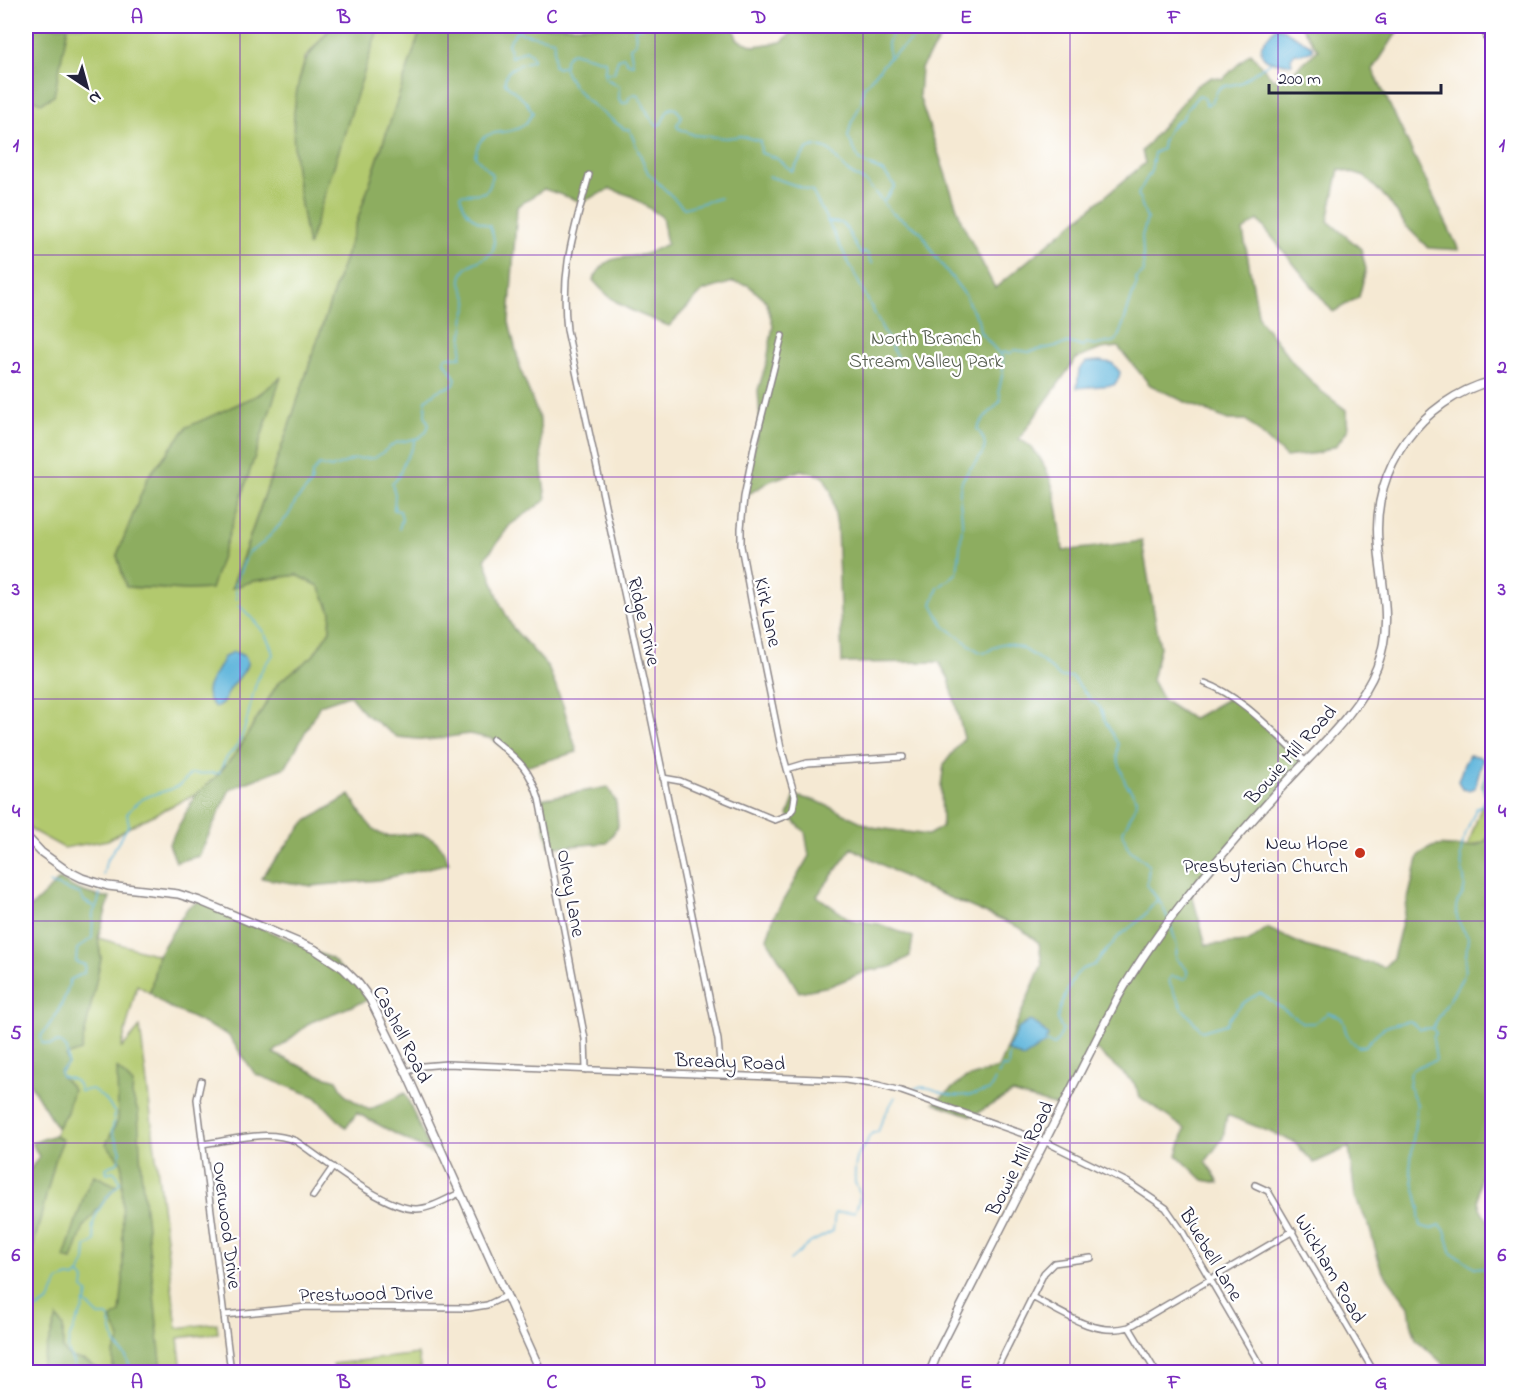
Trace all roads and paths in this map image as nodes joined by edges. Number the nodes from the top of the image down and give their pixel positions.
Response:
1 (1492, 34) edge
2 (1486, 38) dead end
3 (589, 175) dead end
4 (782, 336) dead end
5 (1492, 381) edge
6 (1205, 683) dead end
7 (493, 739) dead end
8 (903, 757) dead end
9 (1305, 761) junction
10 (787, 769) junction
11 (663, 778) junction
12 (26, 836) edge
13 (586, 1070) junction
14 (406, 1072) junction
15 (721, 1074) junction
16 (201, 1081) dead end
17 (1046, 1142) junction
18 (202, 1144) junction
19 (333, 1167) junction
20 (1256, 1185) dead end
21 (460, 1193) junction
22 (313, 1196) dead end
23 (1293, 1231) junction
24 (1091, 1258) dead end
25 (1211, 1279) junction
26 (506, 1296) junction
27 (1032, 1297) junction
28 (224, 1315) junction
29 (1129, 1327) junction
30 (997, 1370) edge
31 (231, 1372) edge
32 (542, 1372) edge
33 (930, 1372) edge
34 (1008, 1372) edge
35 (1156, 1372) edge
36 (1264, 1372) edge
37 (1374, 1372) edge

1 - 2 street
3 - 11 street, Ridge Drive
4 - 10 street, Kirk Lane
5 - 9 street, Bowie Mill Road
6 - 9 street
7 - 13 street, Olney Lane
8 - 10 street
9 - 17 street, Bowie Mill Road
10 - 11 street, Kirk Lane
11 - 15 street, Ridge Drive
12 - 14 street, Cashell Road
13 - 14 street, Bready Road
13 - 15 street, Bready Road
14 - 21 street, Cashell Road
15 - 17 street, Bready Road
16 - 18 street, Overwood Drive
17 - 25 street, Bluebell Lane
17 - 33 street, Bowie Mill Road
18 - 19 street
18 - 28 street, Overwood Drive
19 - 21 street
19 - 22 street
20 - 23 street, Wickham Road
21 - 26 street, Cashell Road
23 - 25 street
23 - 37 street, Wickham Road
24 - 27 street
25 - 29 street
25 - 36 street, Bluebell Lane
26 - 28 street, Prestwood Drive
26 - 32 street, Cashell Road
27 - 29 street
27 - 30 street
28 - 31 street, Overwood Drive
29 - 35 street
30 - 34 street

